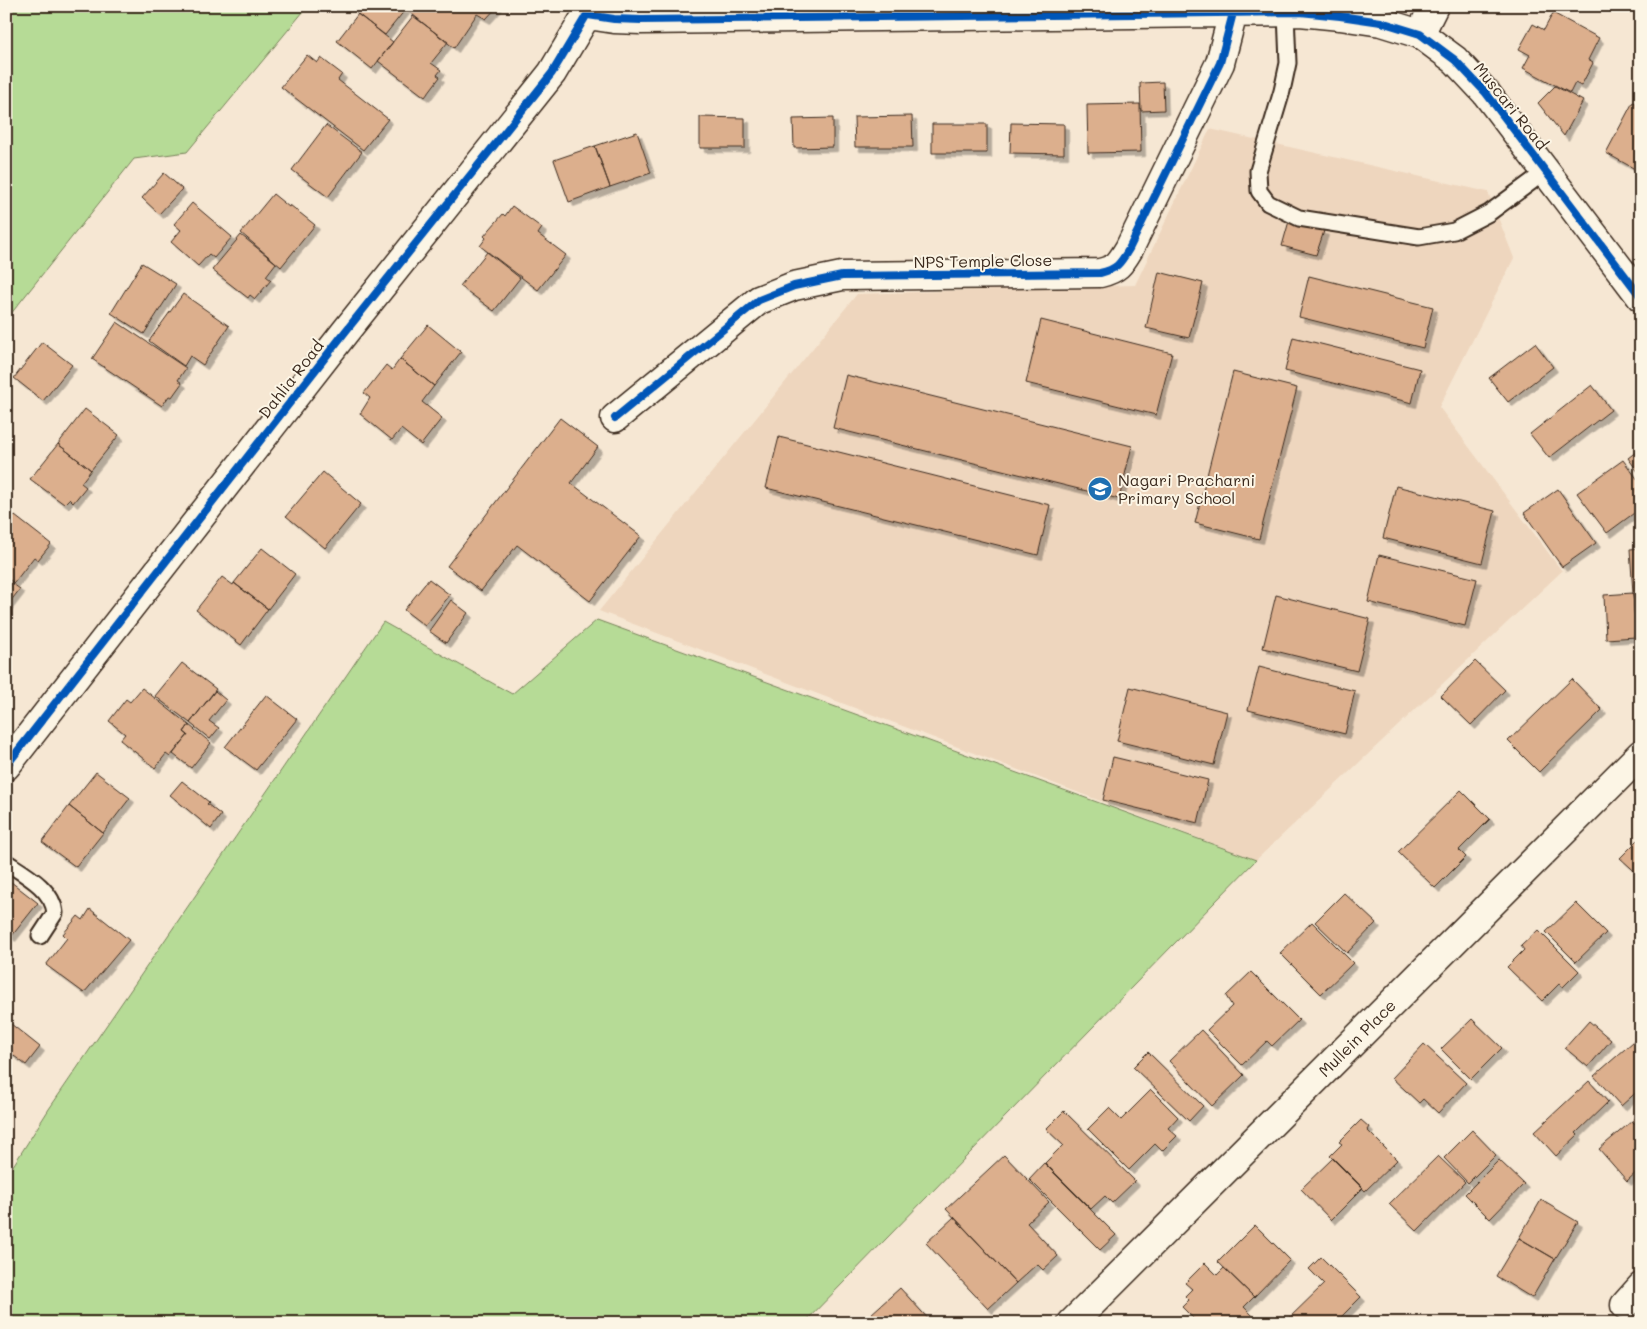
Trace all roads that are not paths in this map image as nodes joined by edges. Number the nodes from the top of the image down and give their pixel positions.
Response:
1 (1434, 6) edge
2 (590, 11) edge
3 (1029, 11) edge
4 (1233, 13) junction
5 (1286, 13) junction
6 (1420, 34) junction
7 (1546, 171) junction
8 (1641, 297) edge
9 (615, 418) dead end
10 (1641, 754) edge
11 (6, 766) edge
12 (6, 862) edge
13 (40, 936) dead end
14 (1072, 1323) edge

1 - 6 street
2 - 3 street, Muscari Road
2 - 11 street, Dahlia Road
3 - 4 street, Muscari Road
4 - 5 street, Muscari Road
4 - 9 street, NPS Temple Close
5 - 6 street, Muscari Road
5 - 7 lane
6 - 7 street, Muscari Road
7 - 8 street, Muscari Road
10 - 14 street, Mullein Place
12 - 13 lane

